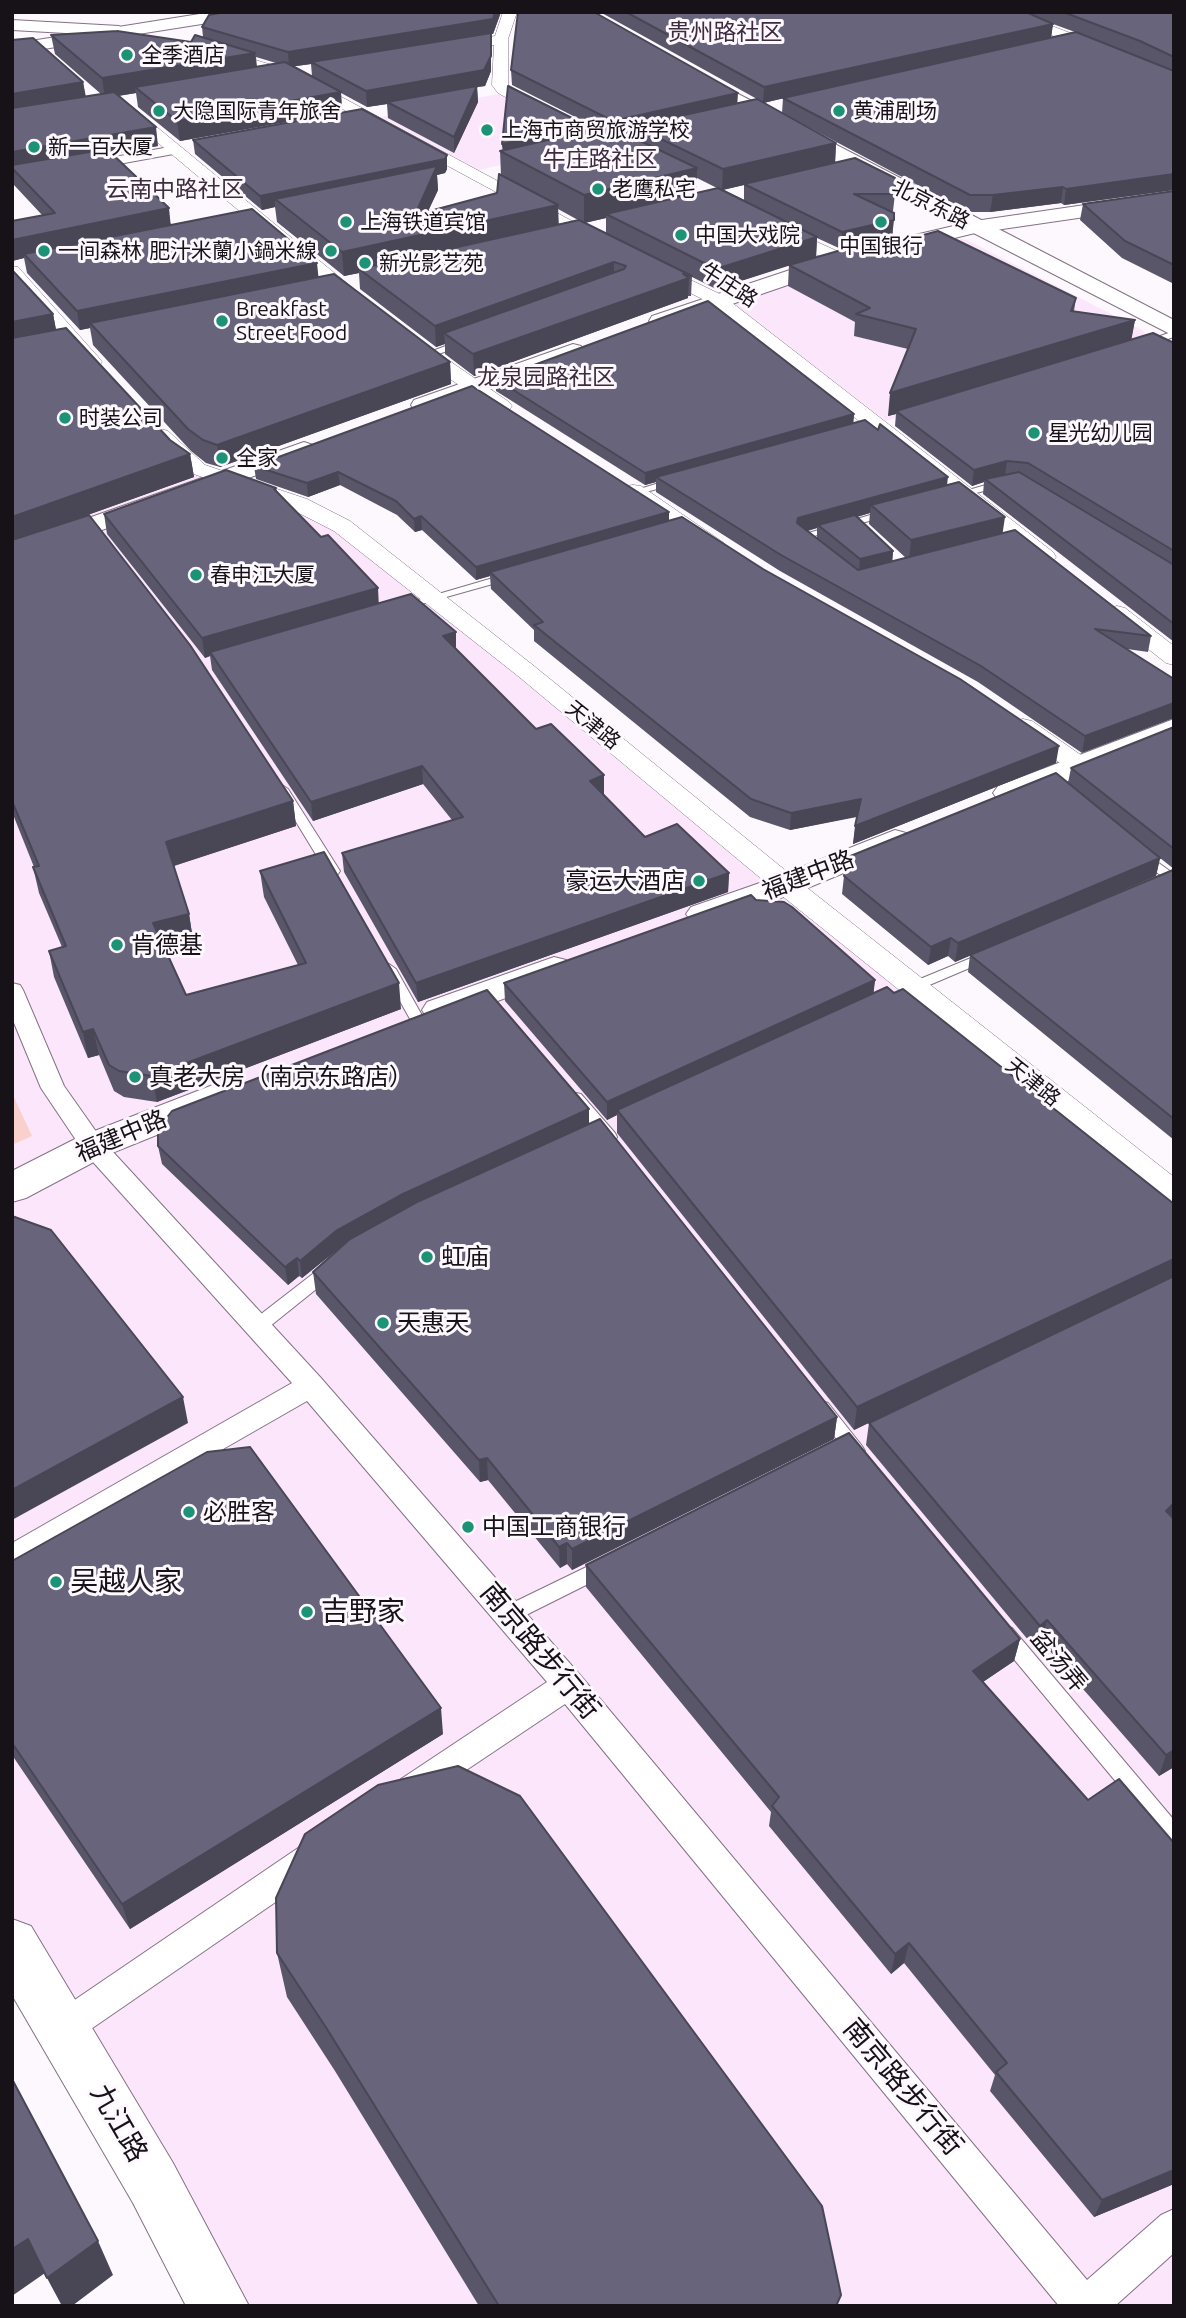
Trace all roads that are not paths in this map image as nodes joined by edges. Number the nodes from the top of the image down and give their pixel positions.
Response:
1 (168, 12) edge
2 (246, 12) edge
3 (510, 12) edge
4 (1003, 12) edge
5 (12, 25) edge
6 (59, 30) junction
7 (119, 32) junction
8 (12, 37) edge
9 (501, 39) junction
10 (1075, 40) junction
11 (172, 42) edge
12 (1048, 46) edge
13 (199, 47) edge
14 (12, 48) edge
15 (435, 50) edge
16 (674, 65) edge
17 (316, 70) edge
18 (290, 75) junction
19 (250, 81) edge
20 (1174, 81) edge
21 (145, 98) edge
22 (782, 105) edge
23 (390, 111) edge
24 (756, 111) junction
25 (365, 116) junction
26 (729, 117) edge
27 (337, 120) edge
28 (562, 121) edge
29 (202, 145) edge
30 (175, 150) junction
31 (858, 166) junction
32 (76, 168) edge
33 (502, 169) edge
34 (833, 172) edge
35 (475, 175) junction
36 (450, 180) dead end
37 (1174, 198) edge
38 (283, 214) edge
39 (250, 221) junction
40 (767, 224) edge
41 (607, 227) edge
42 (975, 227) junction
43 (582, 233) junction
44 (556, 238) edge
45 (619, 251) edge
46 (840, 259) junction
47 (34, 263) edge
48 (643, 263) edge
49 (12, 269) edge
50 (365, 281) edge
51 (340, 286) junction
52 (315, 292) edge
53 (716, 299) junction
54 (372, 312) edge
55 (642, 327) edge
56 (1174, 332) edge
57 (99, 336) edge
58 (405, 338) edge
59 (471, 339) edge
60 (73, 341) junction
61 (590, 345) edge
62 (49, 346) edge
63 (1135, 346) edge
64 (427, 355) junction
65 (101, 371) edge
66 (472, 387) junction
67 (408, 411) edge
68 (517, 415) edge
69 (148, 421) edge
70 (330, 440) edge
71 (689, 477) edge
72 (614, 478) edge
73 (226, 479) junction
74 (1013, 482) edge
75 (635, 492) junction
76 (964, 493) junction
77 (940, 499) edge
78 (904, 509) edge
79 (856, 522) junction
80 (866, 531) edge
81 (814, 544) edge
82 (12, 554) edge
83 (736, 557) edge
84 (527, 571) edge
85 (1064, 572) edge
86 (433, 597) junction
87 (1097, 598) edge
88 (382, 612) edge
89 (1174, 658) edge
90 (1003, 712) edge
91 (1174, 728) edge
92 (1062, 776) junction
93 (274, 777) edge
94 (986, 802) edge
95 (924, 828) edge
96 (1130, 844) edge
97 (338, 879) edge
98 (1169, 880) edge
99 (786, 885) junction
100 (676, 924) edge
101 (1003, 949) edge
102 (587, 956) edge
103 (384, 961) edge
104 (12, 990) edge
105 (903, 992) junction
106 (417, 1019) junction
107 (383, 1032) edge
108 (246, 1085) edge
109 (568, 1088) edge
110 (93, 1146) junction
111 (621, 1152) edge
112 (12, 1188) edge
113 (1174, 1194) edge
114 (345, 1255) edge
115 (258, 1326) junction
116 (311, 1385) junction
117 (808, 1390) edge
118 (867, 1464) edge
119 (12, 1558) edge
120 (614, 1562) edge
121 (509, 1614) junction
122 (990, 1616) edge
123 (569, 1684) junction
124 (392, 1803) edge
125 (1174, 1836) edge
126 (335, 1842) edge
127 (12, 1944) edge
128 (64, 2028) junction
129 (1174, 2228) edge
130 (219, 2306) edge
131 (1085, 2306) edge

1 - 6 street
2 - 7 street
3 - 9 street
4 - 10 street
5 - 6 street
6 - 7 street
6 - 8 street
7 - 11 street
7 - 14 street
9 - 15 street
9 - 28 street
10 - 12 street
10 - 20 street
13 - 18 street
16 - 24 street, 北京东路
17 - 18 street
18 - 19 street
18 - 25 street
21 - 30 street
22 - 24 street
23 - 25 street
24 - 26 street
24 - 31 street, 北京东路
25 - 27 street
25 - 35 street
29 - 30 street
30 - 32 street
30 - 39 street
31 - 34 street
31 - 42 street, 北京东路
33 - 35 street
35 - 36 street
35 - 43 street
37 - 42 street
38 - 39 street
39 - 51 street
40 - 46 street
41 - 43 street
42 - 46 street
42 - 56 street, 北京东路
43 - 44 street
43 - 45 street
46 - 53 street
47 - 49 street
48 - 53 street, 牛庄路
49 - 60 street
50 - 51 street
51 - 52 street
51 - 54 street
53 - 55 street
53 - 76 street, 牛庄路
56 - 63 lane
57 - 60 street
58 - 64 street
59 - 64 lane
60 - 62 street
60 - 65 street
61 - 66 street
64 - 66 street
66 - 67 street
66 - 68 street
69 - 73 street, 天津路
70 - 73 street
71 - 75 lane
72 - 75 street
73 - 82 street
73 - 86 street, 天津路
74 - 76 lane
75 - 83 street
76 - 77 lane
76 - 85 street, 牛庄路
78 - 79 lane
79 - 80 lane
79 - 81 lane
84 - 86 lane
86 - 88 lane
86 - 99 street, 天津路
87 - 89 street
90 - 92 street
91 - 92 street
92 - 94 street
93 - 97 lane
95 - 99 street, 福建中路
96 - 98 lane
99 - 100 street, 福建中路
99 - 105 street, 天津路
101 - 105 lane
102 - 106 street
103 - 106 lane
104 - 110 street, 南京路步行街
105 - 113 street, 天津路
106 - 107 street
108 - 110 street, 福建中路
109 - 111 lane
110 - 112 street, 福建中路
110 - 115 street, 南京路步行街
114 - 115 lane
115 - 116 street, 南京路步行街
116 - 119 street
116 - 121 street, 南京路步行街
117 - 118 lane
120 - 121 lane
121 - 123 street, 南京路步行街
122 - 125 lane, 盆汤弄
123 - 124 street
123 - 131 street, 南京路步行街
126 - 128 street
127 - 128 street, 九江路
128 - 130 street, 九江路
129 - 131 street

